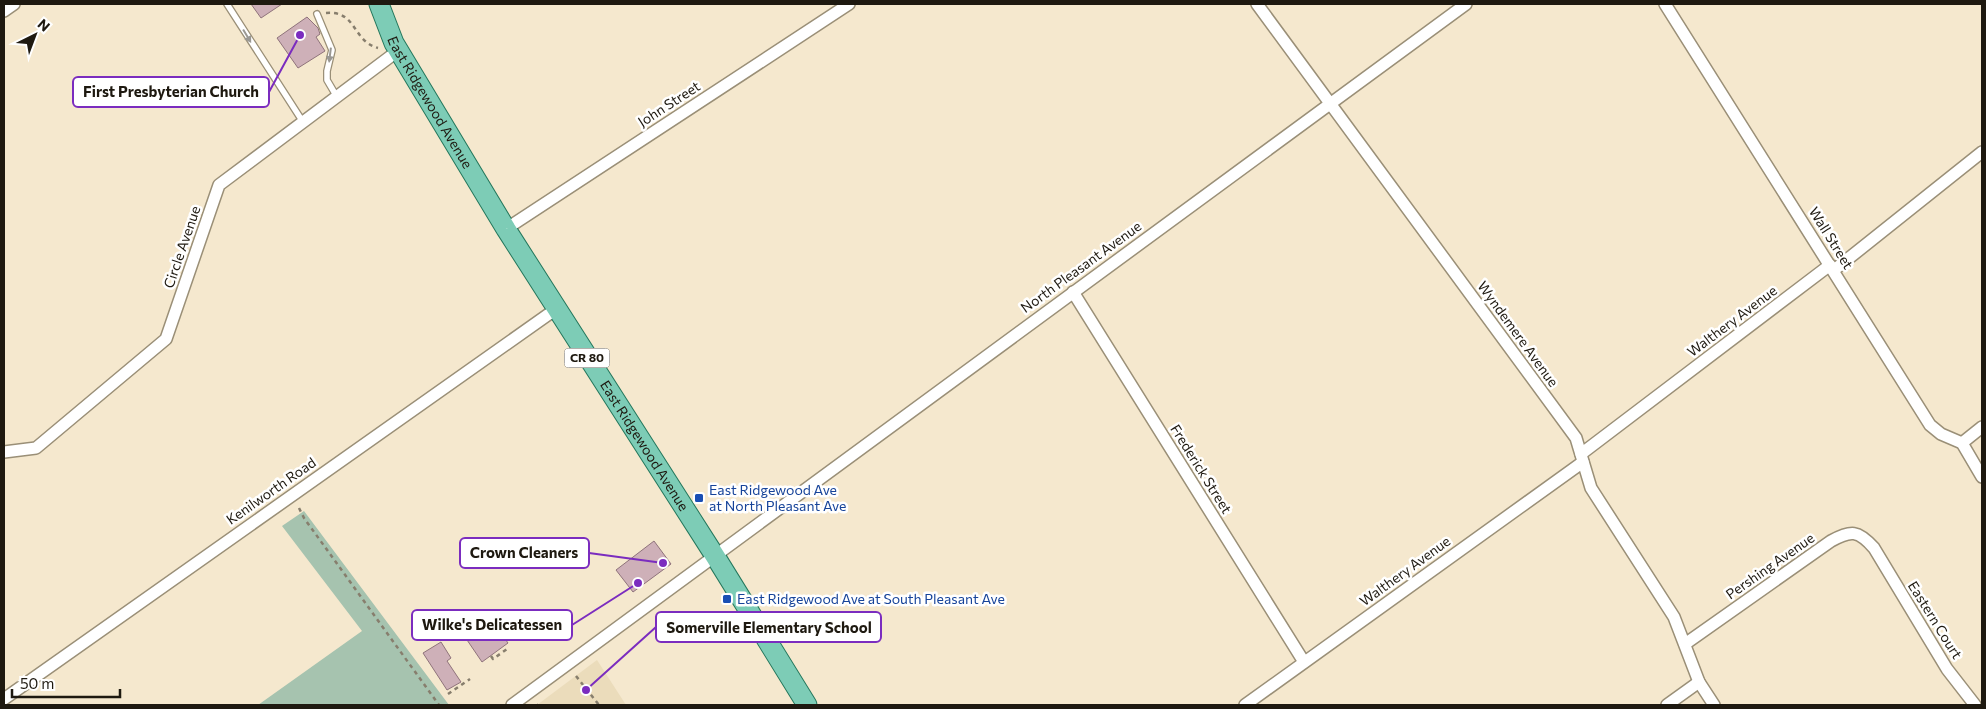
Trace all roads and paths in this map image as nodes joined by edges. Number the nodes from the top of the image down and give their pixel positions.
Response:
1 (14, 4) edge
2 (227, 4) edge
3 (379, 4) edge
4 (849, 4) edge
5 (1256, 4) edge
6 (1466, 4) edge
7 (1665, 4) edge
8 (4, 11) edge
9 (317, 14) joint
10 (390, 50) junction
11 (337, 97) junction
12 (1330, 104) junction
13 (303, 122) junction
14 (1982, 152) edge
15 (506, 229) junction
16 (1832, 268) junction
17 (1072, 292) junction
18 (556, 309) junction
19 (1982, 427) edge
20 (1962, 443) junction
21 (4, 452) edge
22 (1582, 458) junction
23 (1982, 476) edge
24 (299, 508) dead end
25 (1874, 548) joint
26 (714, 556) junction
27 (1684, 644) junction
28 (507, 649) dead end
29 (491, 656) dead end
30 (1304, 662) junction
31 (576, 676) dead end
32 (470, 679) dead end
33 (1699, 682) junction
34 (448, 694) dead end
35 (4, 699) edge
36 (439, 705) edge
37 (512, 705) edge
38 (599, 705) edge
39 (807, 705) edge
40 (1244, 705) edge
41 (1667, 705) edge
42 (1714, 705) edge
43 (1976, 705) edge

1 - 8 street
2 -> 13 lane
3 - 10 main road, East Ridgewood Avenue / CR 80
4 - 15 street, John Street
5 - 12 street, Wyndemere Avenue
6 - 12 street, North Pleasant Avenue
7 - 16 street, Wall Street
9 - 10 path
9 -> 11 lane
10 - 11 street, Circle Avenue
10 - 15 main road, East Ridgewood Avenue / CR 80
11 - 13 street, Circle Avenue
12 - 17 street, North Pleasant Avenue
12 - 22 street, Wyndemere Avenue
13 - 21 street, Circle Avenue
14 - 16 street, Walthery Avenue
15 - 18 main road, East Ridgewood Avenue / CR 80
16 - 20 street, Wall Street
16 - 22 street, Walthery Avenue
17 - 26 street, North Pleasant Avenue
17 - 30 street, Frederick Street
18 - 26 main road, East Ridgewood Avenue / CR 80
18 - 35 street, Kenilworth Road
19 - 20 street
20 - 23 street
22 - 27 street, Wyndemere Avenue
22 - 30 street, Walthery Avenue
24 - 36 path
25 - 27 street, Pershing Avenue
25 - 43 street, Eastern Court
26 - 37 street, North Pleasant Avenue
26 - 39 main road, East Ridgewood Avenue / CR 80
27 - 33 street, Wyndemere Avenue
28 - 29 path
30 - 40 street, Walthery Avenue
31 - 38 path
32 - 34 path
33 - 41 street
33 - 42 street, Wyndemere Avenue

